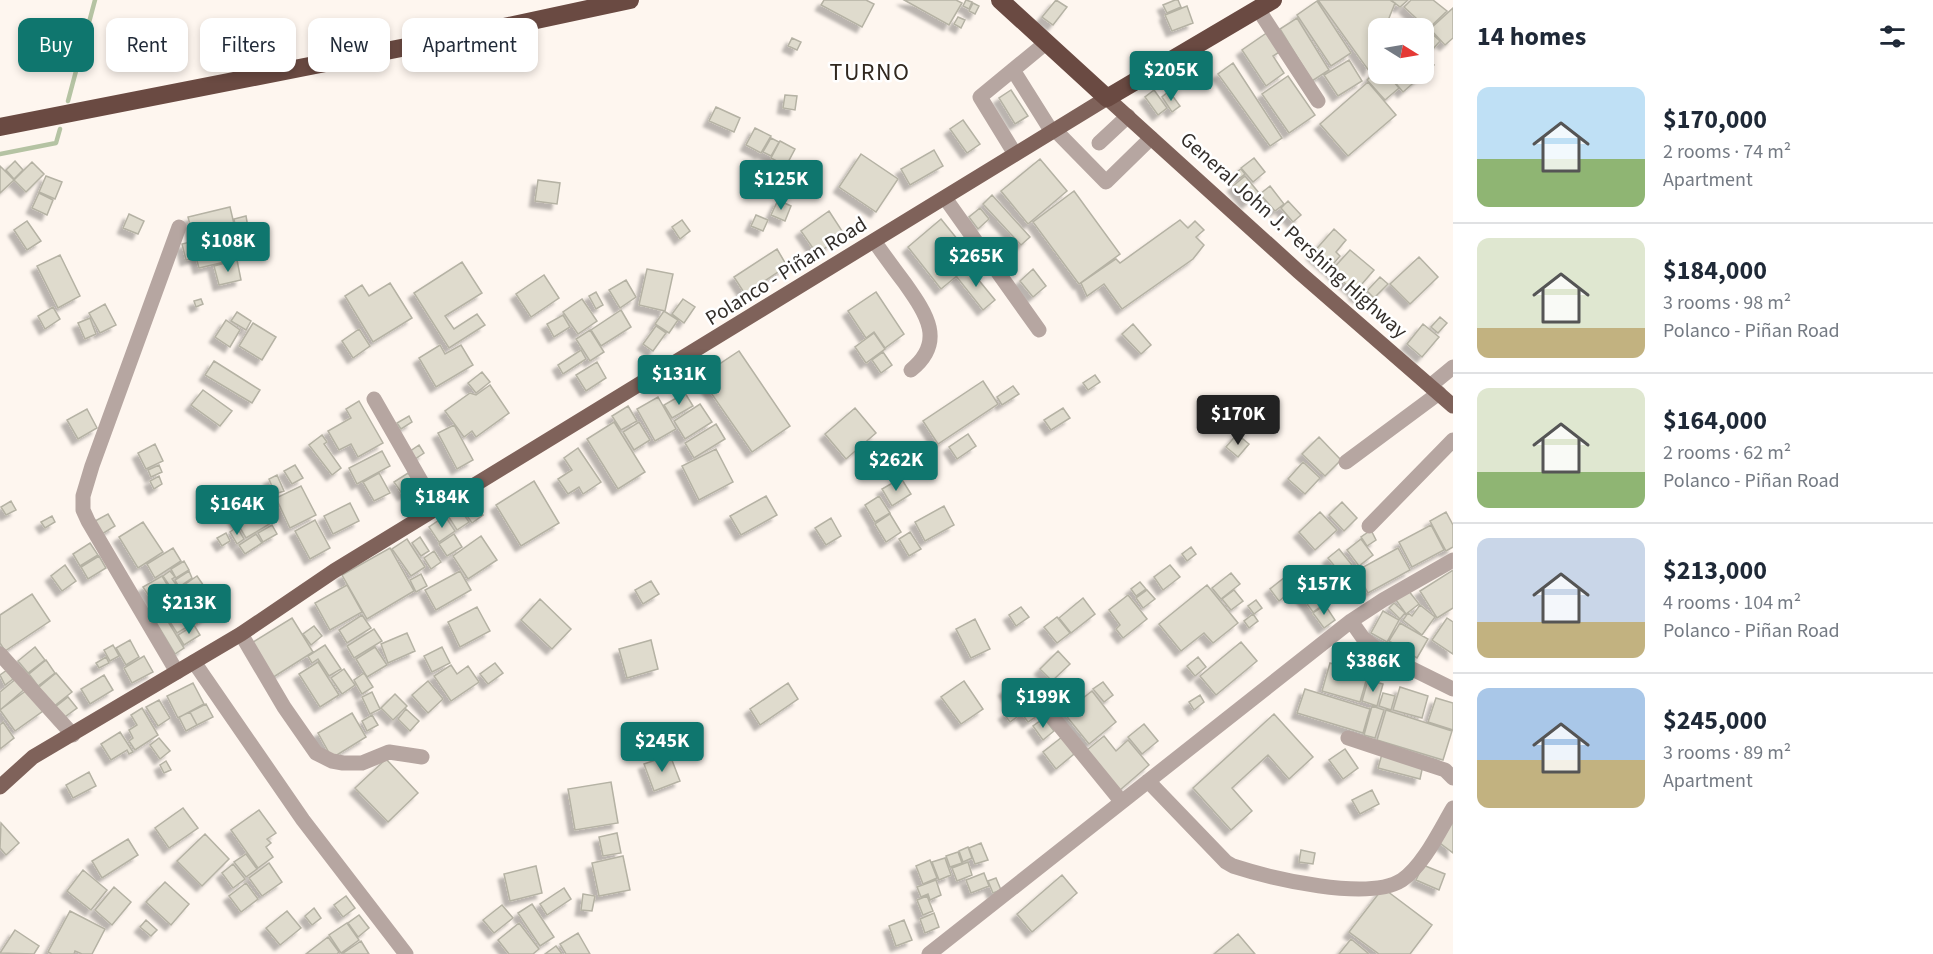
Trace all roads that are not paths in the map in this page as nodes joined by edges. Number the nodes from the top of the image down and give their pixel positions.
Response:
1 (630, 0) edge
2 (1000, 0) edge
3 (1265, 4) edge
4 (1047, 42) junction
5 (1013, 70) junction
6 (1107, 98) junction
7 (1318, 100) dead end
8 (1128, 116) junction
9 (0, 127) edge
10 (1054, 131) junction
11 (1151, 138) junction
12 (1099, 143) dead end
13 (1015, 154) junction
14 (945, 198) junction
15 (179, 227) dead end
16 (874, 241) junction
17 (1040, 330) dead end
18 (1453, 367) edge
19 (911, 370) dead end
20 (1434, 390) junction
21 (374, 399) dead end
22 (1453, 406) edge
23 (1453, 440) edge
24 (1346, 462) dead end
25 (437, 509) junction
26 (1369, 526) dead end
27 (1453, 560) edge
28 (1351, 621) junction
29 (241, 634) junction
30 (0, 654) edge
31 (194, 662) junction
32 (177, 672) junction
33 (1453, 689) edge
34 (1046, 709) dead end
35 (72, 735) junction
36 (1348, 738) dead end
37 (422, 757) dead end
38 (1453, 778) edge
39 (1148, 781) junction
40 (0, 787) edge
41 (1121, 801) junction
42 (1453, 808) edge
43 (406, 954) edge
44 (929, 954) edge

1 - 9 highway
2 - 4 highway, General John J. Pershing Highway
3 - 6 highway
3 - 7 street
4 - 5 street
4 - 6 highway, General John J. Pershing Highway
5 - 10 street
5 - 13 street
6 - 8 main road, General John J. Pershing Highway
6 - 10 main road, Polanco - Piñan Road
8 - 11 main road, General John J. Pershing Highway
8 - 12 street
10 - 11 street
10 - 13 main road, Polanco - Piñan Road
11 - 20 main road, General John J. Pershing Highway
13 - 14 main road, Polanco - Piñan Road
14 - 16 main road, Polanco - Piñan Road
14 - 17 street
15 - 32 street
16 - 19 street
16 - 25 main road, Polanco - Piñan Road
18 - 20 street
20 - 22 main road, General John J. Pershing Highway
20 - 24 street
21 - 25 street
23 - 26 street
25 - 29 main road, Polanco - Piñan Road
27 - 28 street
28 - 33 street
28 - 39 street
29 - 31 main road, Polanco - Piñan Road
29 - 37 street
30 - 35 street
31 - 32 main road, Polanco - Piñan Road
31 - 43 street
32 - 35 main road, Polanco - Piñan Road
34 - 41 street
35 - 40 main road, Polanco - Piñan Road
36 - 38 street
39 - 41 street
39 - 42 street
41 - 44 street

